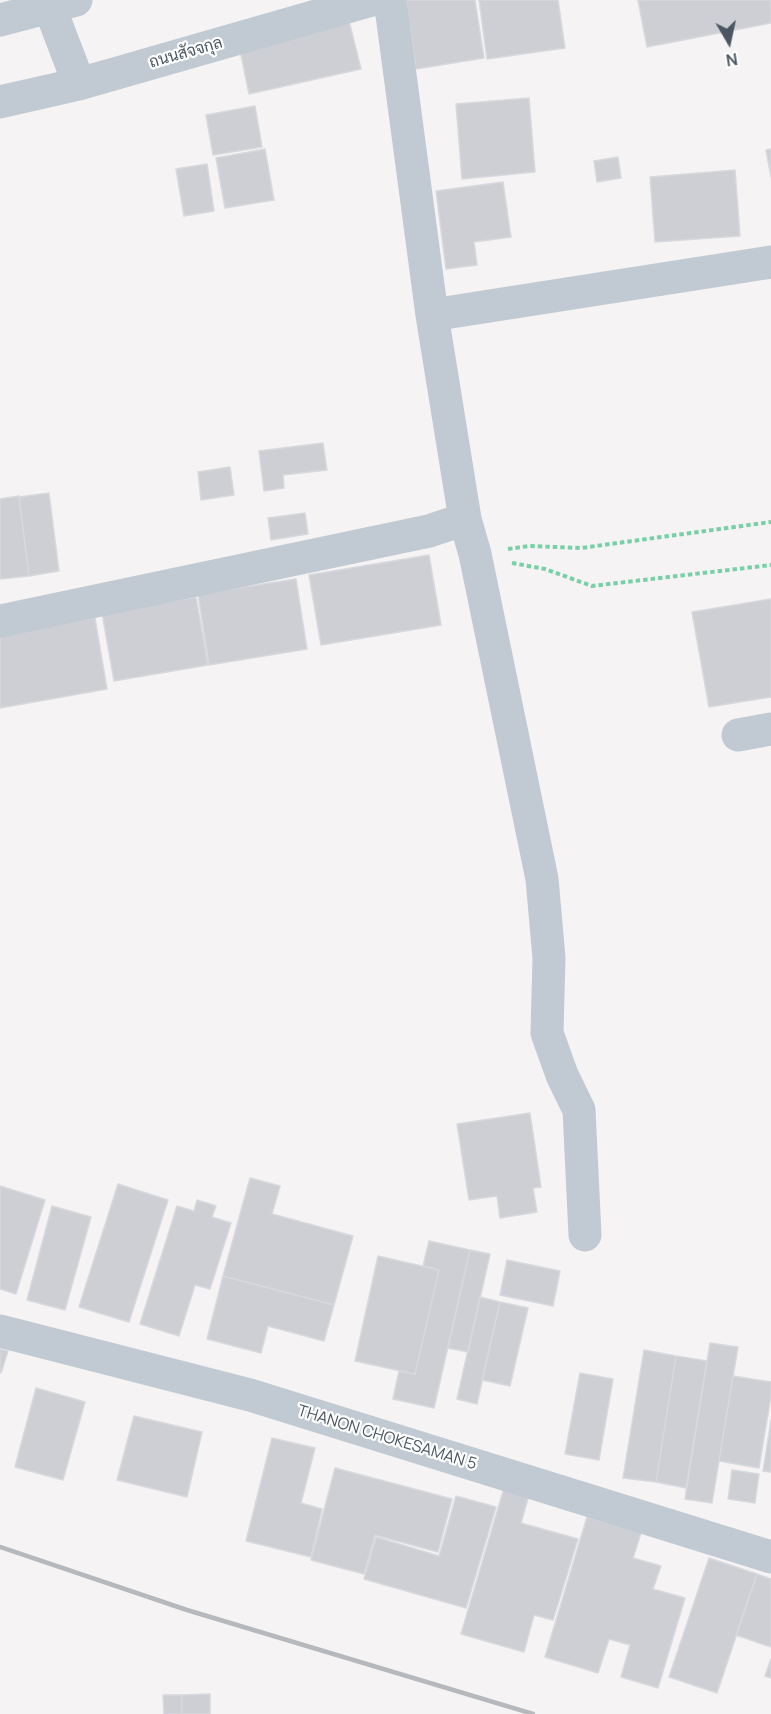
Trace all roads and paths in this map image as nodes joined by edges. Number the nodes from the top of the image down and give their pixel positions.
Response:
1 (372, 0) edge
2 (390, 0) edge
3 (63, 4) edge
4 (0, 20) edge
5 (79, 84) junction
6 (0, 102) edge
7 (771, 262) edge
8 (432, 315) junction
9 (465, 519) junction
10 (771, 522) edge
11 (475, 555) junction
12 (771, 565) edge
13 (0, 621) edge
14 (771, 729) edge
15 (738, 735) dead end
16 (585, 1235) dead end
17 (0, 1331) edge
18 (771, 1557) edge

1 - 5 street, ถนนสัจจกุล
2 - 8 street
3 - 4 street
3 - 5 street
5 - 6 street, ถนนสัจจกุล
7 - 8 street
8 - 9 street
9 - 11 street
9 - 13 street
10 - 11 path
11 - 12 path
11 - 16 street
14 - 15 street
17 - 18 street, THANON CHOKESAMAN 5

